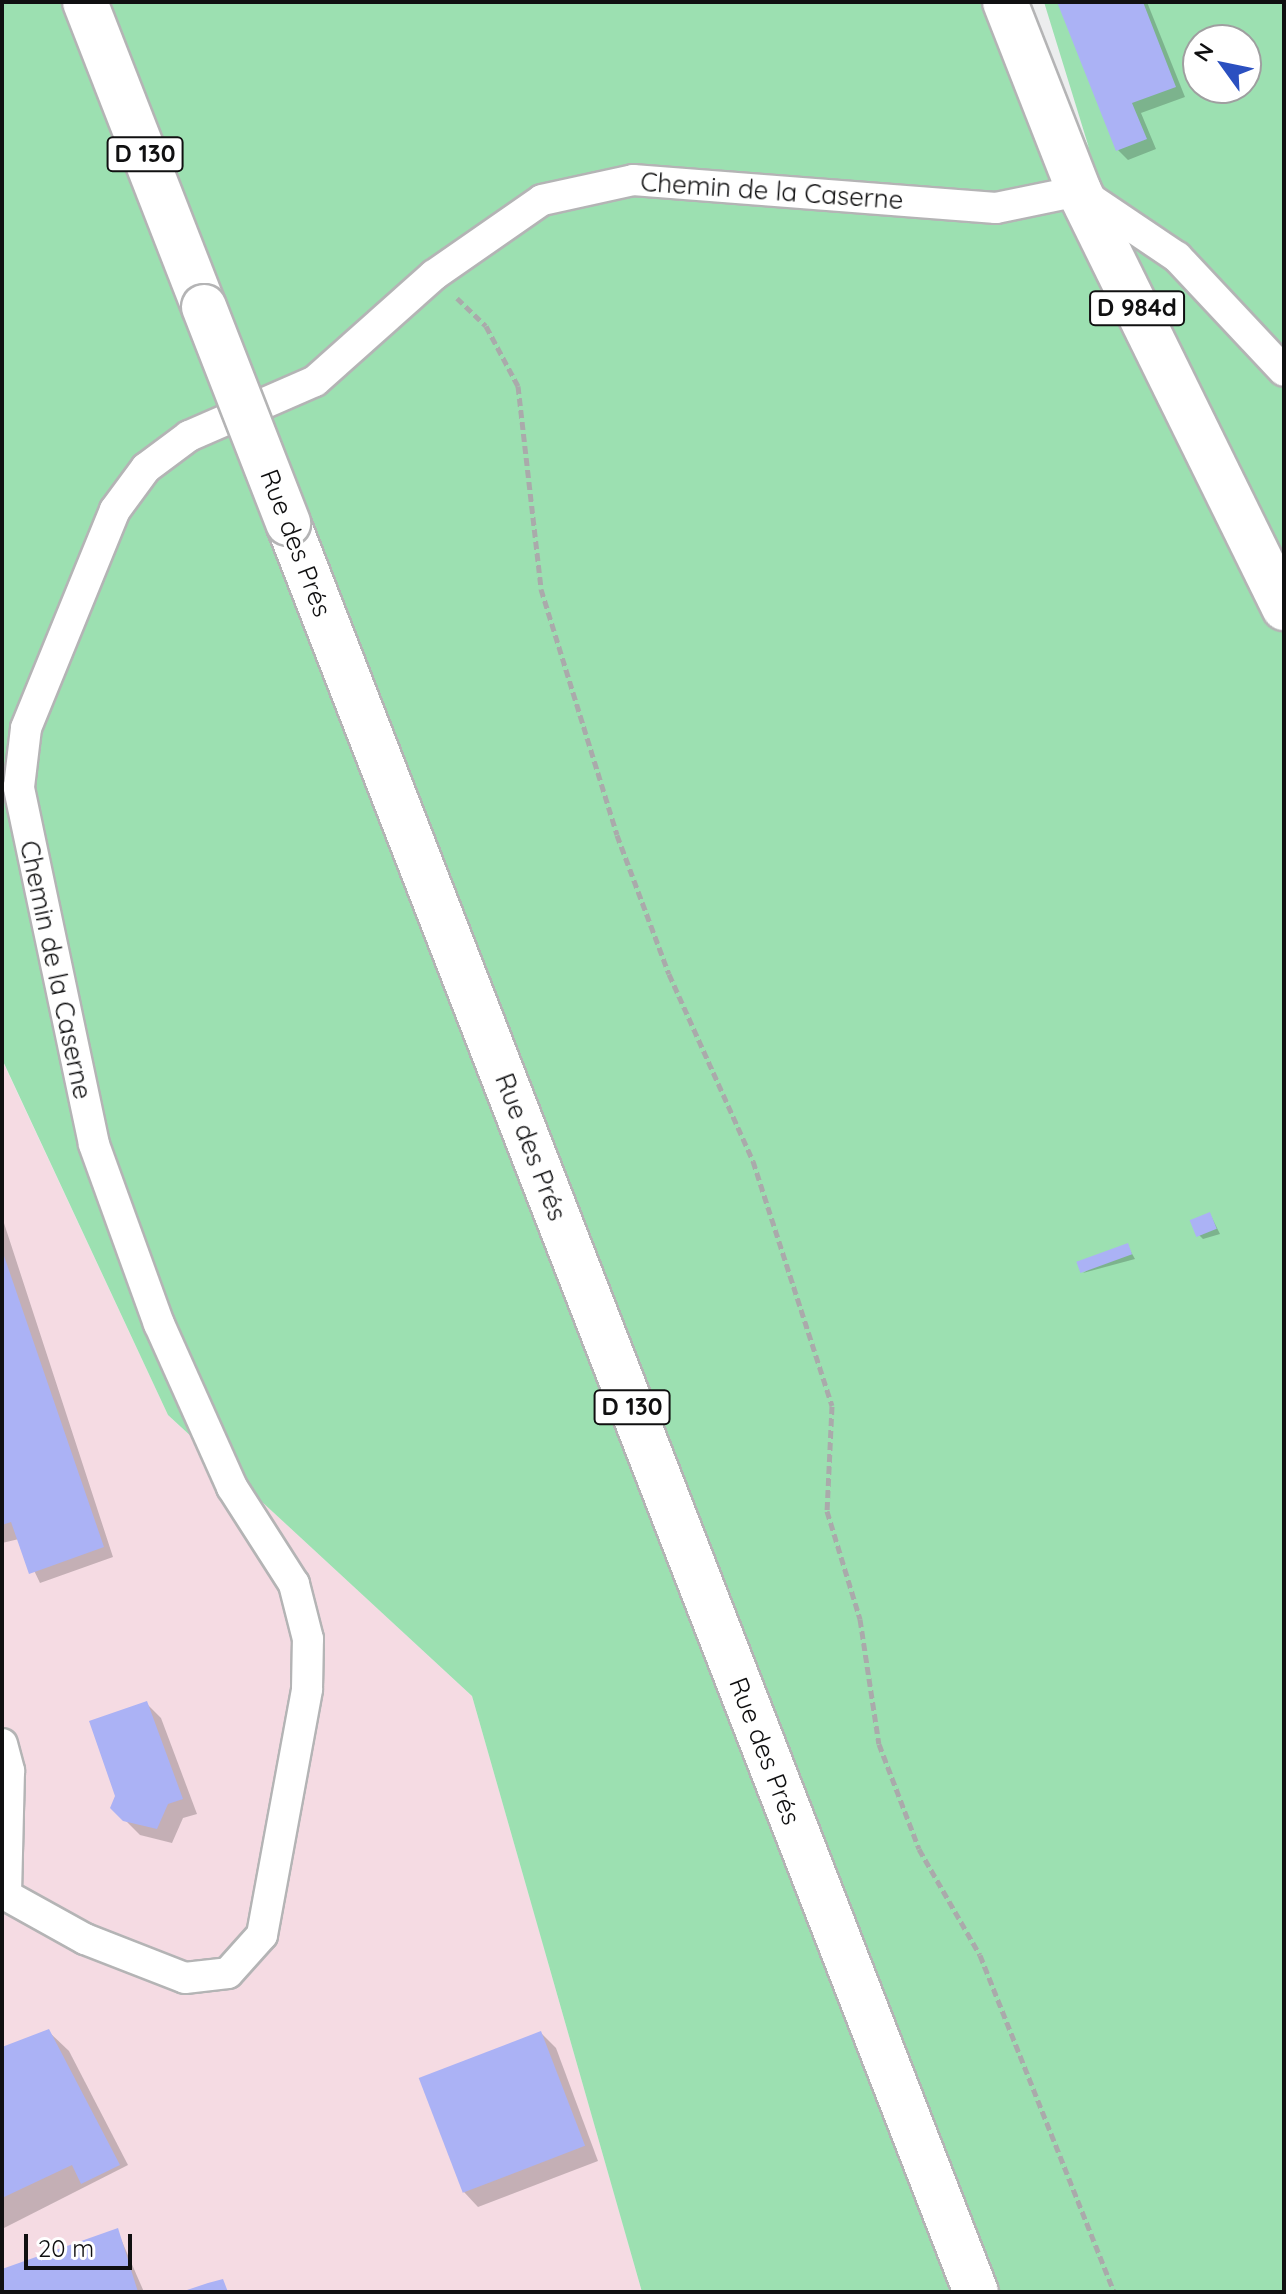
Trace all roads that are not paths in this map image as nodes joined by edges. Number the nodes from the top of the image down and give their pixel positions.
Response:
1 (85, 2) edge
2 (1005, 2) edge
3 (1079, 191) junction
4 (1284, 371) edge
5 (1284, 608) edge
6 (2, 1744) edge
7 (4, 1893) edge
8 (976, 2292) edge

1 - 8 main road, Rue des Prés / D 130, bridge
2 - 3 main road, D 984d
3 - 4 street
3 - 5 main road, D 984d
3 - 7 street, Chemin de la Caserne
6 - 7 street

